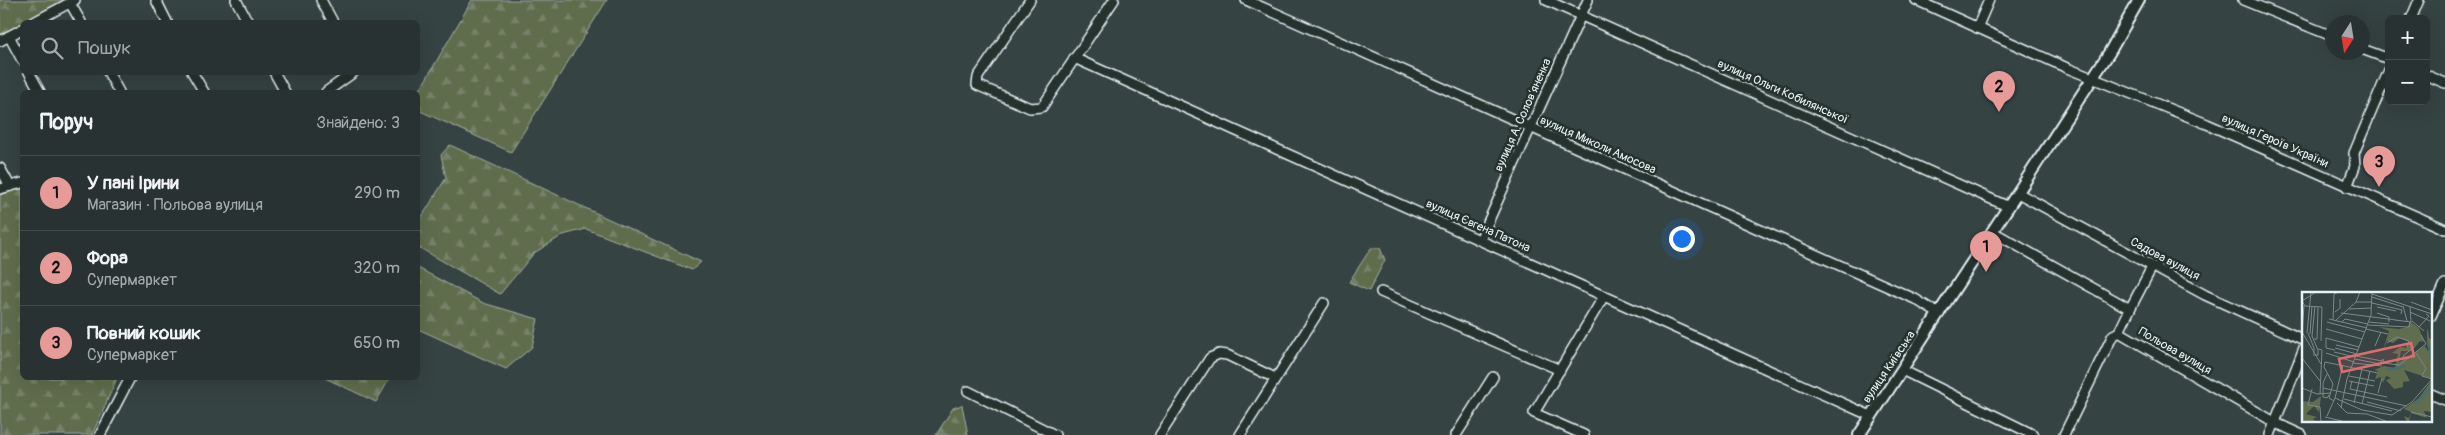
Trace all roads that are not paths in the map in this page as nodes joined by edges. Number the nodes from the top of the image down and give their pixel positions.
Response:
1 (156, 0) edge
2 (236, 0) edge
3 (321, 0) edge
4 (1030, 0) edge
5 (1114, 0) edge
6 (1246, 0) edge
7 (1546, 0) edge
8 (1588, 0) edge
9 (1916, 0) edge
10 (1989, 0) edge
11 (2139, 0) edge
12 (2243, 0) edge
13 (2419, 0) edge
14 (72, 1) edge
15 (1582, 15) junction
16 (2413, 15) edge
17 (38, 20) edge
18 (80, 20) edge
19 (166, 20) edge
20 (247, 20) edge
21 (332, 20) edge
22 (1977, 28) junction
23 (20, 30) edge
24 (2325, 33) edge
25 (10, 36) junction
26 (0, 41) edge
27 (2370, 52) edge
28 (20, 56) edge
29 (1074, 58) junction
30 (2385, 58) edge
31 (31, 75) edge
32 (110, 75) edge
33 (194, 75) edge
34 (276, 75) edge
35 (350, 75) edge
36 (2430, 77) edge
37 (2093, 78) junction
38 (2385, 79) edge
39 (2445, 83) edge
40 (39, 90) edge
41 (118, 90) edge
42 (203, 90) edge
43 (284, 90) edge
44 (329, 90) edge
45 (1532, 129) junction
46 (0, 168) edge
47 (20, 184) edge
48 (10, 186) junction
49 (2347, 187) junction
50 (0, 189) edge
51 (2018, 193) junction
52 (2009, 207) junction
53 (2445, 229) edge
54 (1993, 232) junction
55 (1480, 240) junction
56 (2152, 267) junction
57 (2445, 284) edge
58 (1380, 292) dead end
59 (1604, 296) junction
60 (1324, 303) dead end
61 (2130, 309) junction
62 (1939, 314) junction
63 (2432, 314) edge
64 (2119, 332) junction
65 (2302, 339) edge
66 (2302, 353) edge
67 (1560, 370) junction
68 (1902, 370) junction
69 (1493, 377) dead end
70 (1275, 378) junction
71 (129, 380) edge
72 (968, 392) dead end
73 (2432, 394) edge
74 (2445, 400) edge
75 (1871, 416) junction
76 (2276, 423) junction
77 (100, 435) edge
78 (1055, 435) edge
79 (1160, 435) edge
80 (1240, 435) edge
81 (1456, 435) edge
82 (1584, 435) edge
83 (1859, 435) edge
84 (2034, 435) edge
85 (2064, 435) edge
86 (2270, 435) edge
87 (2302, 435) edge

1 - 19 street
2 - 20 street
3 - 21 street
4 - 29 street
5 - 29 street
6 - 45 street, вулиця Миколи Амосова
7 - 15 street, вулиця Ольги Кобилянської
8 - 15 street, вулиця А. Соловʼяненка
9 - 22 street, вулиця Героїв України
10 - 22 street
11 - 37 street, вулиця Київська
12 - 24 street
13 - 16 street
14 - 17 street
14 - 18 street
15 - 45 street, вулиця А. Соловʼяненка
15 - 52 street, вулиця Ольги Кобилянської
22 - 37 street, вулиця Героїв України
23 - 25 street
25 - 26 street
25 - 28 street
27 - 30 street
29 - 55 street, вулиця Євгена Патона
31 - 40 street
32 - 41 street
33 - 42 street
34 - 43 street
35 - 44 street
36 - 39 street
37 - 49 street, вулиця Героїв України
37 - 51 street, вулиця Київська
38 - 49 street
45 - 55 street, вулиця А. Соловʼяненка
45 - 62 street, вулиця Миколи Амосова
46 - 48 street
47 - 48 street
48 - 50 street
49 - 53 street, вулиця Героїв України
51 - 52 street, вулиця Київська
51 - 56 street, Садова вулиця
52 - 54 street, вулиця Київська
54 - 61 street
54 - 62 street, вулиця Київська
55 - 59 street, вулиця Євгена Патона
56 - 61 street, Польова вулиця
56 - 65 street, Садова вулиця
57 - 63 street
58 - 67 street
59 - 67 street
59 - 75 street, вулиця Євгена Патона
60 - 70 street
61 - 64 street, Польова вулиця
62 - 68 street, вулиця Київська
64 - 76 street, Польова вулиця
64 - 85 street
66 - 76 street
67 - 82 street
68 - 75 street, вулиця Київська
68 - 84 street
69 - 81 street
70 - 79 street
70 - 80 street
71 - 77 street
72 - 78 street
73 - 74 street
75 - 83 street, вулиця Київська
76 - 86 street
76 - 87 street, Польова вулиця

